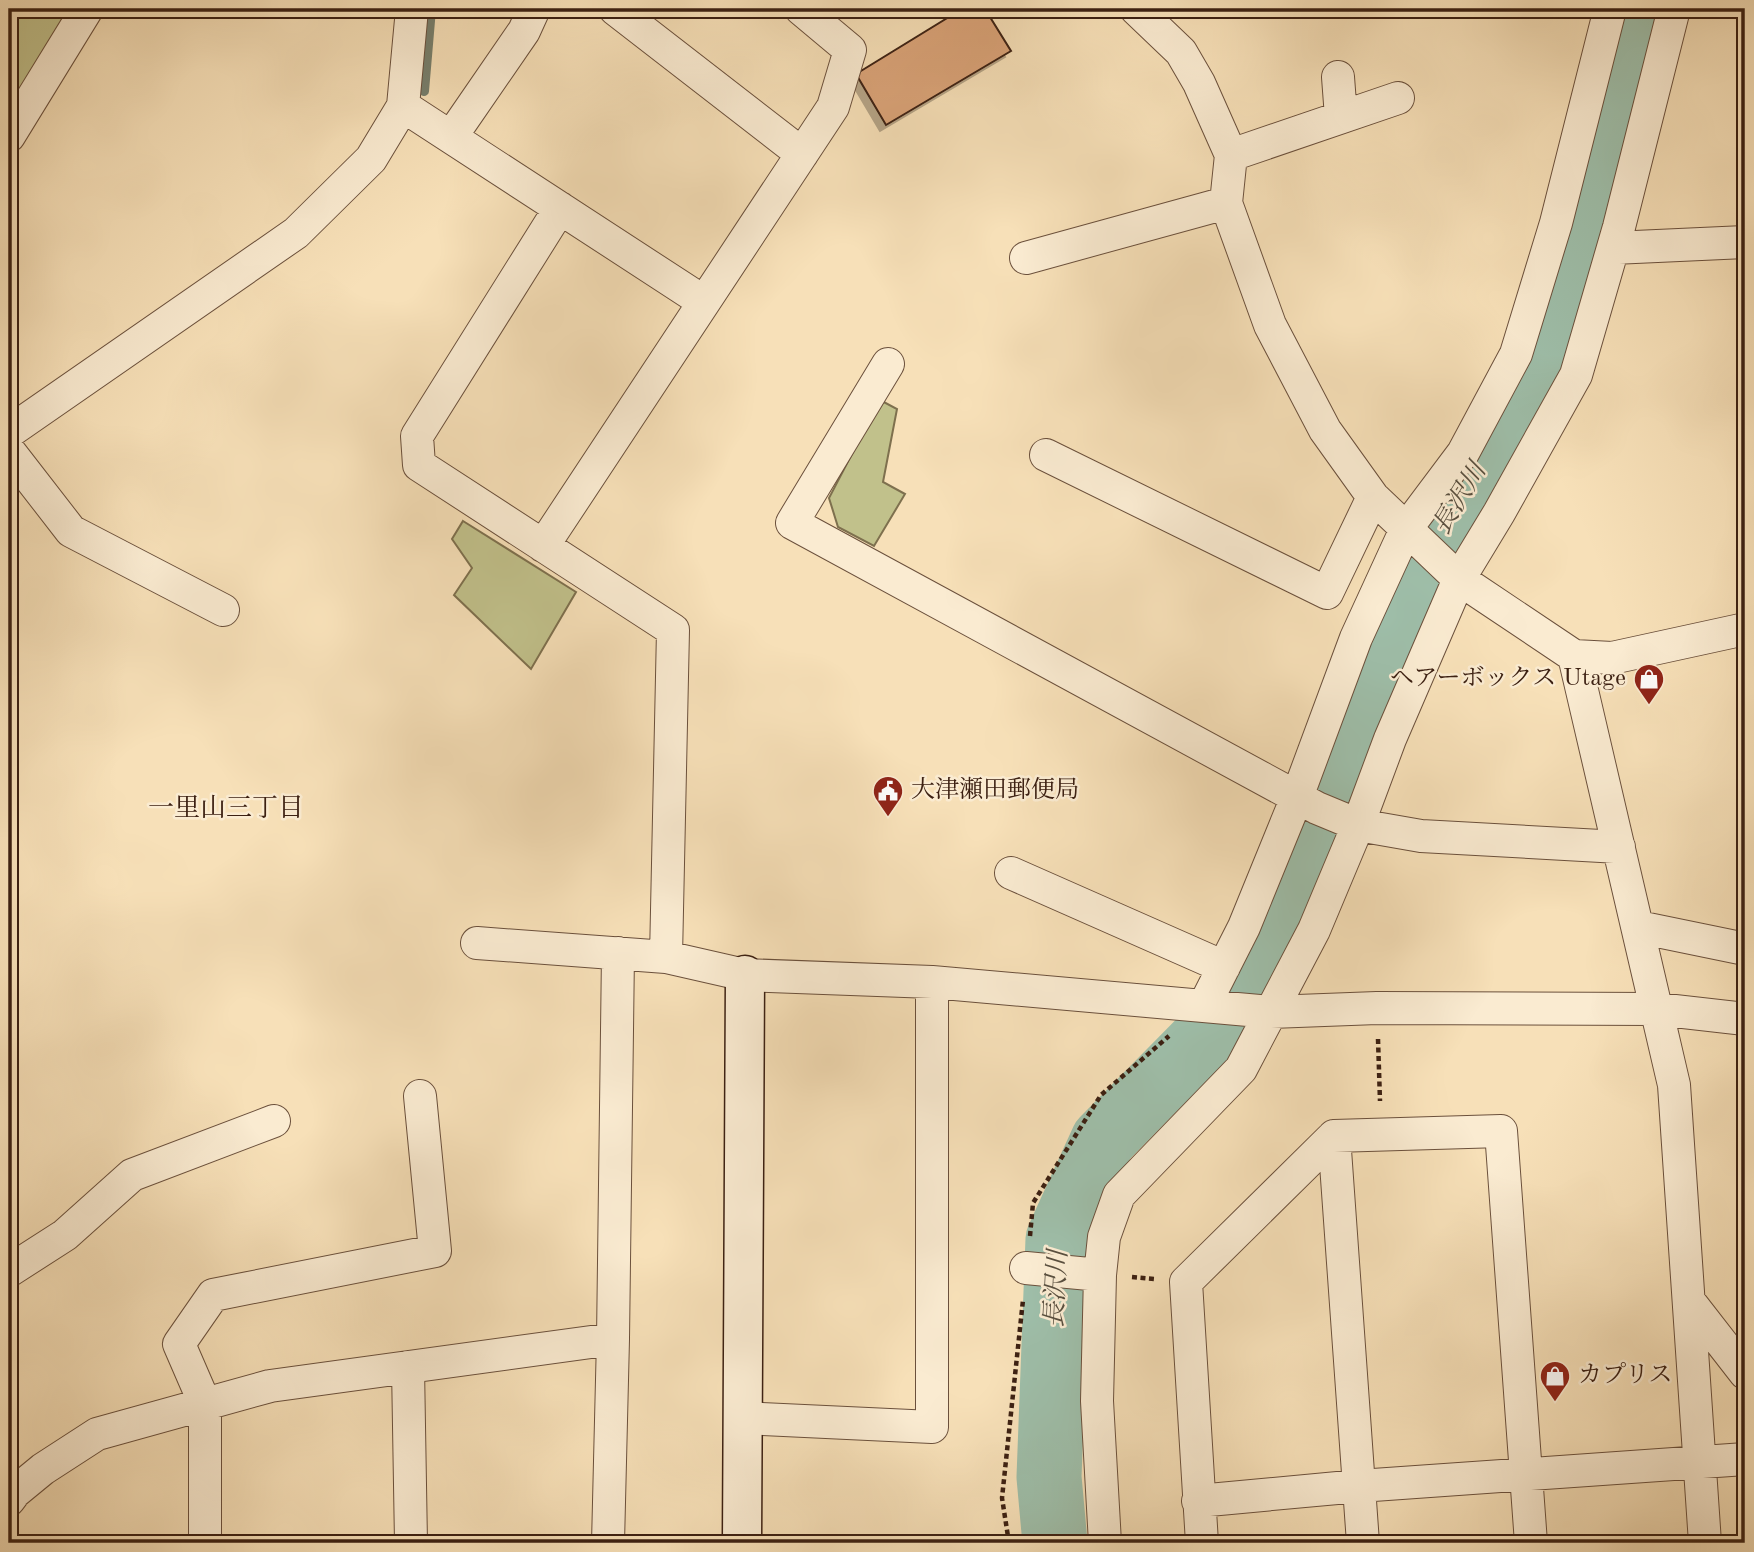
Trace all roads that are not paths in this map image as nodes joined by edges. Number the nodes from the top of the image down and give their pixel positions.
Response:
1 (87, 9) edge
2 (412, 9) edge
3 (534, 9) edge
4 (615, 9) edge
5 (801, 9) edge
6 (1136, 9) edge
7 (1610, 9) edge
8 (1674, 9) edge
9 (1338, 76) dead end
10 (1398, 98) dead end
11 (403, 106) junction
12 (1341, 117) junction
13 (9, 136) edge
14 (451, 137) junction
15 (802, 154) junction
16 (1231, 155) junction
17 (1226, 202) junction
18 (560, 208) junction
19 (1745, 242) edge
20 (1613, 248) junction
21 (1026, 258) dead end
22 (704, 302) junction
23 (888, 364) dead end
24 (9, 432) edge
25 (9, 451) edge
26 (1046, 455) dead end
27 (1373, 497) junction
28 (1407, 530) junction
29 (543, 546) junction
30 (1458, 578) junction
31 (223, 610) dead end
32 (1745, 629) edge
33 (1574, 656) junction
34 (1297, 797) junction
35 (1358, 825) junction
36 (1619, 847) junction
37 (1011, 873) dead end
38 (1637, 927) junction
39 (477, 943) dead end
40 (1745, 949) edge
41 (618, 953) junction
42 (666, 957) junction
43 (1224, 967) junction
44 (745, 975) junction
45 (932, 982) junction
46 (1204, 1006) junction
47 (1657, 1009) junction
48 (1271, 1012) junction
49 (1745, 1019) edge
50 (420, 1096) dead end
51 (274, 1121) dead end
52 (1334, 1136) junction
53 (1028, 1268) dead end
54 (9, 1271) edge
55 (1098, 1274) junction
56 (1689, 1301) junction
57 (613, 1339) junction
58 (408, 1367) junction
59 (1745, 1373) edge
60 (205, 1404) junction
61 (741, 1418) junction
62 (1745, 1459) edge
63 (1700, 1462) junction
64 (1526, 1474) junction
65 (1359, 1486) junction
66 (9, 1500) edge
67 (1198, 1501) junction
68 (205, 1543) edge
69 (411, 1543) edge
70 (608, 1543) edge
71 (742, 1543) edge
72 (1105, 1543) edge
73 (1202, 1543) edge
74 (1363, 1543) edge
75 (1531, 1543) edge
76 (1705, 1543) edge

1 - 13 street
2 - 11 street
3 - 14 street
4 - 15 street
5 - 15 street
6 - 16 street
7 - 28 street
8 - 20 street
9 - 12 street
10 - 12 street
11 - 14 street
11 - 24 street
12 - 16 street
14 - 18 street
15 - 22 street
16 - 17 street
17 - 21 street
17 - 27 street
18 - 22 street
18 - 29 street
19 - 20 street
20 - 30 street
22 - 29 street
23 - 34 street
25 - 31 street
26 - 27 street
27 - 28 street
28 - 30 street
28 - 34 street
29 - 42 street
30 - 33 street
30 - 35 street
32 - 33 street
33 - 36 street
34 - 35 street
34 - 43 street
35 - 36 street
35 - 48 street
36 - 38 street
37 - 43 street
38 - 40 street
38 - 47 street
39 - 41 street
41 - 42 street
41 - 57 street
42 - 44 street
43 - 46 street
44 - 45 street
44 - 61 street
45 - 46 street
45 - 61 street
46 - 48 street
47 - 48 street
47 - 49 street
47 - 56 street
48 - 55 street
50 - 60 street
51 - 54 street
52 - 64 street
52 - 65 street
52 - 67 street
53 - 55 street
55 - 72 street
56 - 59 street
56 - 63 street
57 - 58 street
57 - 70 street
58 - 60 street
58 - 69 street
60 - 66 street
60 - 68 street
61 - 71 street
62 - 63 street
63 - 64 street
63 - 76 street
64 - 65 street
64 - 75 street
65 - 67 street
65 - 74 street
67 - 73 street

